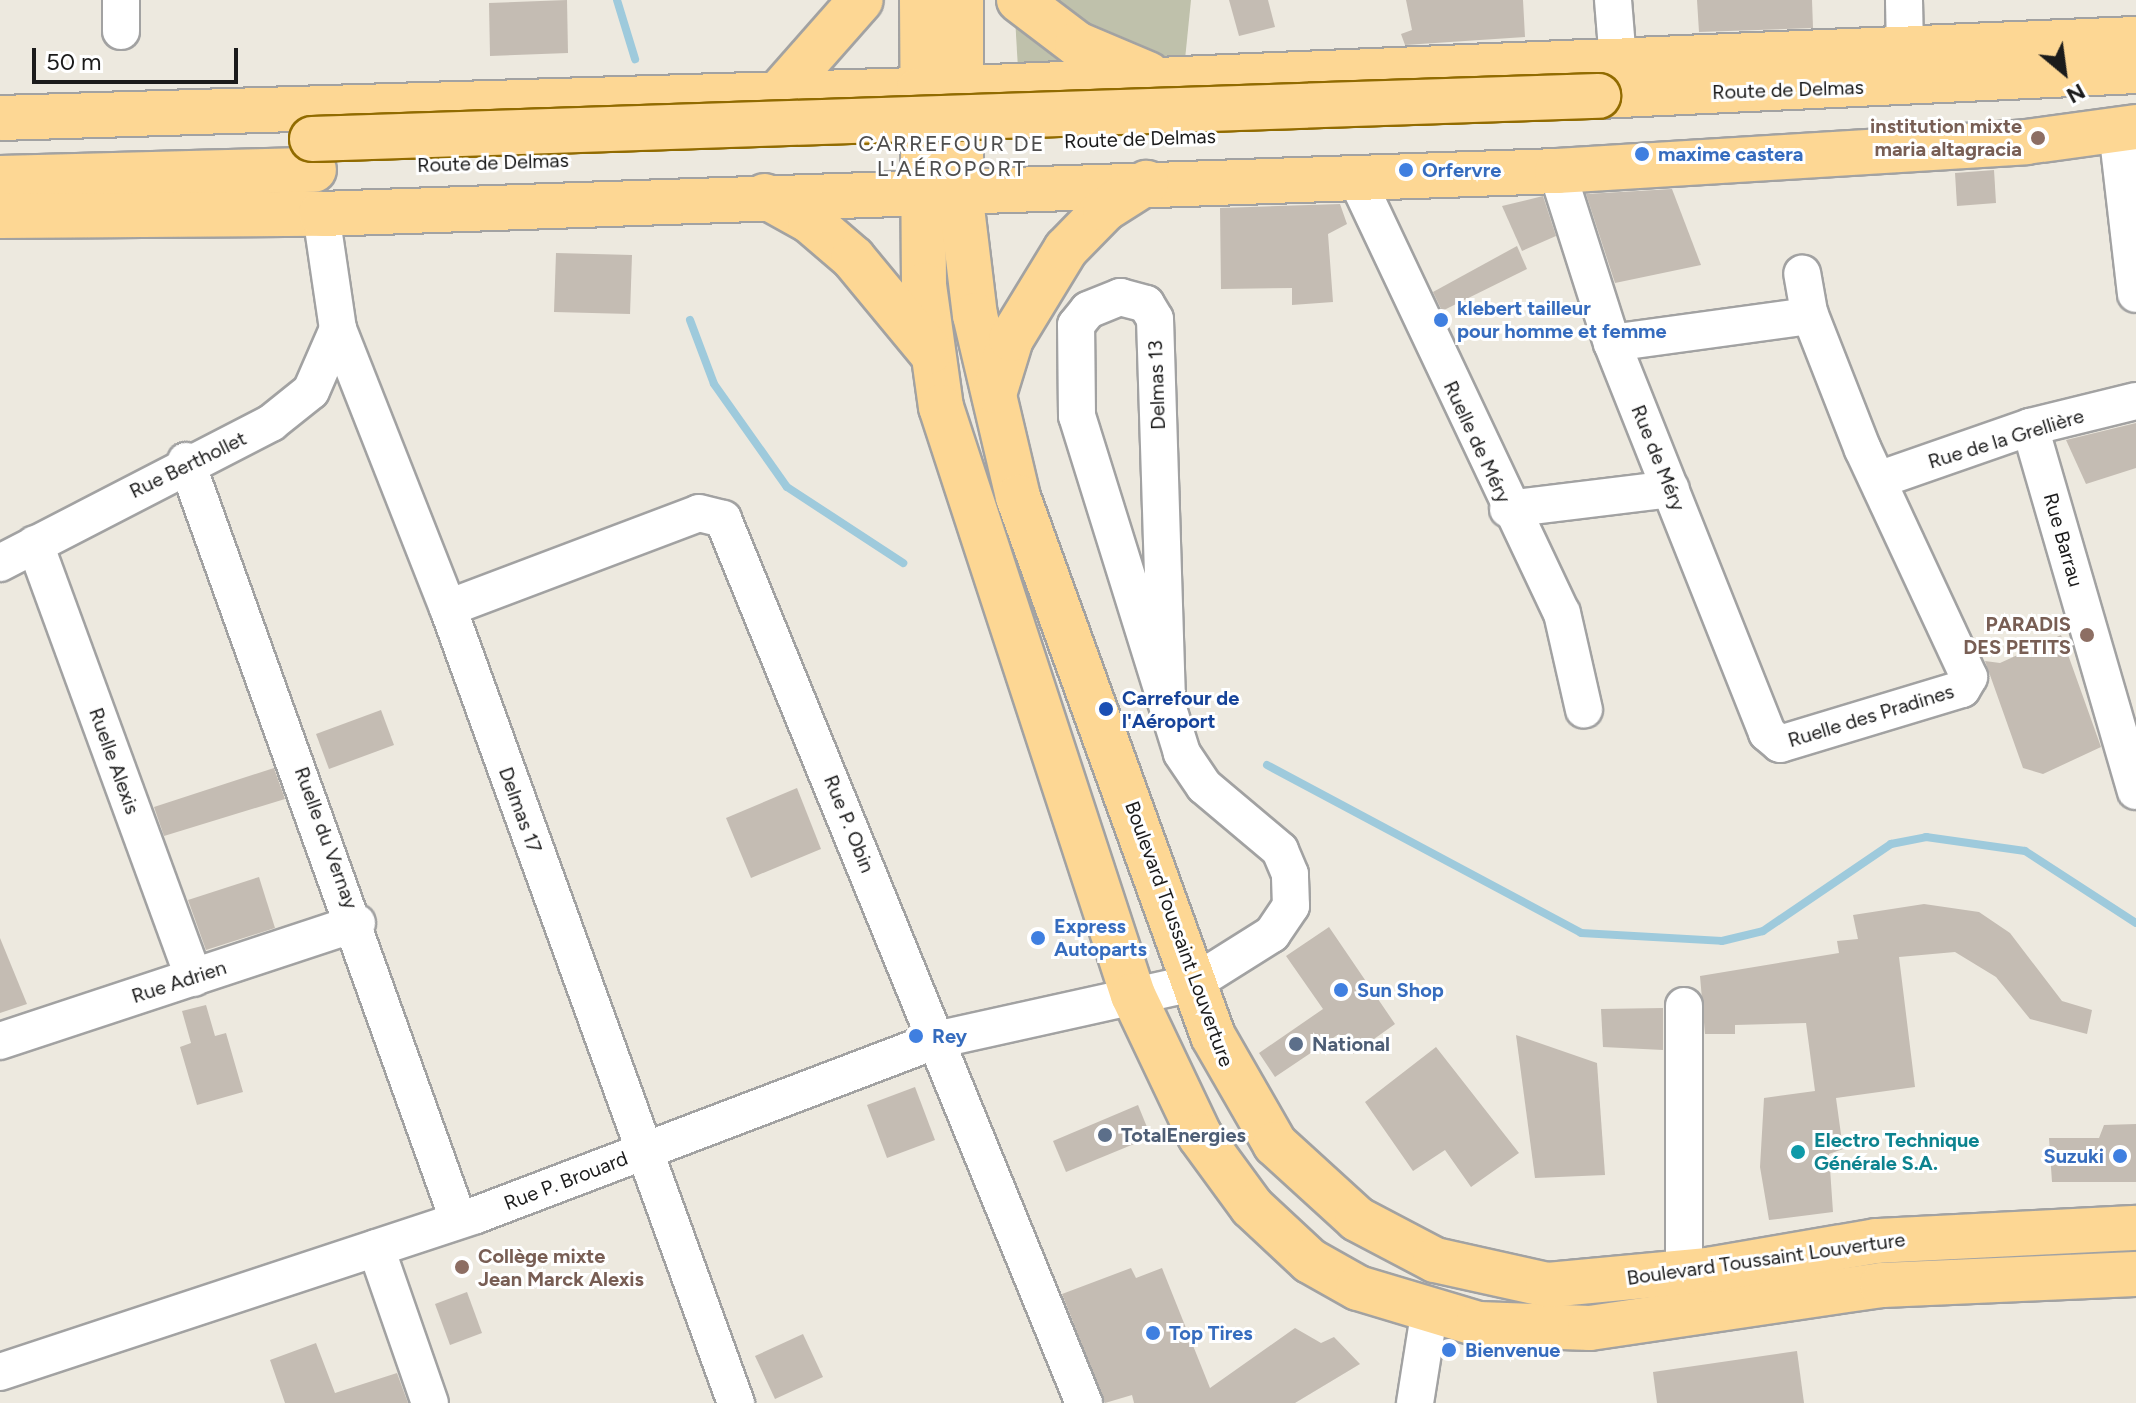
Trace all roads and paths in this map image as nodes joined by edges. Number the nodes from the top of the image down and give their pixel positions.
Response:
1 (861, 0) edge
2 (922, 0) edge
3 (961, 0) edge
4 (1019, 0) edge
5 (1613, 0) edge
6 (1904, 0) edge
7 (2136, 39) edge
8 (1905, 50) junction
9 (2136, 71) edge
10 (1161, 79) junction
11 (947, 82) junction
12 (304, 86) dead end
13 (1605, 93) junction
14 (778, 94) junction
15 (417, 106) junction
16 (0, 118) edge
17 (2130, 118) edge
18 (0, 146) edge
19 (313, 154) junction
20 (1557, 171) junction
21 (0, 178) edge
22 (1356, 178) junction
23 (1146, 183) junction
24 (765, 196) junction
25 (936, 200) junction
26 (321, 214) junction
27 (0, 216) edge
28 (1802, 274) dead end
29 (2136, 294) edge
30 (1810, 316) junction
31 (338, 329) junction
32 (1612, 343) junction
33 (931, 352) junction
34 (995, 391) junction
35 (2136, 401) edge
36 (2030, 427) junction
37 (186, 461) junction
38 (1878, 480) junction
39 (1671, 489) junction
40 (1508, 509) junction
41 (35, 544) junction
42 (0, 563) edge
43 (448, 608) junction
44 (1167, 698) junction
45 (1584, 710) dead end
46 (1772, 740) joint
47 (2136, 791) edge
48 (357, 923) junction
49 (194, 978) junction
50 (1194, 983) junction
51 (1133, 995) junction
52 (1684, 1006) dead end
53 (936, 1040) junction
54 (0, 1041) edge
55 (641, 1152) junction
56 (458, 1219) junction
57 (2136, 1228) edge
58 (376, 1248) junction
59 (1684, 1273) junction
60 (2136, 1274) edge
61 (1429, 1315) junction
62 (0, 1372) edge
63 (428, 1402) edge
64 (736, 1403) edge
65 (1084, 1403) edge
66 (1415, 1403) edge

1 - 14 main road
2 - 11 main road
3 - 11 main road
4 - 10 main road
5 - 13 street
6 - 8 street
7 - 8 main road
8 - 13 main road
9 - 13 main road, Route de Delmas
10 - 11 main road
10 - 13 main road
11 - 14 main road
11 - 25 main road
12 - 15 street
13 - 17 main road, Route de Delmas
13 - 19 main road, Route de Delmas, bridge
14 - 15 main road
15 - 16 main road
17 - 20 main road
17 - 29 street
18 - 19 main road, Route de Delmas
19 - 21 main road, Route de Delmas
20 - 22 main road
20 - 32 street, Rue de Méry
22 - 23 main road
22 - 40 street, Ruelle de Méry
23 - 25 main road
23 - 34 main road
24 - 25 main road
24 - 26 main road
24 - 33 main road
25 - 33 main road
25 - 34 main road, Boulevard Toussaint Louverture
26 - 27 main road
26 - 31 street, Delmas 17
28 - 30 street
30 - 32 street
30 - 38 street
31 - 37 street, Rue Berthollet
31 - 43 street, Delmas 17
32 - 39 street, Rue de Méry
33 - 51 main road
34 - 50 main road, Boulevard Toussaint Louverture
35 - 36 street, Rue de la Grellière
36 - 38 street, Rue de la Grellière
36 - 47 street, Rue Barrau
37 - 41 street, Rue Berthollet
37 - 48 street, Ruelle du Vernay
38 - 46 street, Ruelle des Pradines
39 - 40 street
39 - 46 street, Rue de Méry
40 - 45 street, Ruelle de Méry
41 - 42 street, Rue Berthollet
41 - 49 street, Ruelle Alexis
43 - 53 street, Rue P. Obin
43 - 55 street, Delmas 17
44 - 44 street, Delmas 13
44 - 50 street, Delmas 13
48 - 49 street, Rue Adrien
48 - 56 street, Ruelle du Vernay
49 - 54 street, Rue Adrien
50 - 51 street, Rue P. Brouard
50 - 59 main road, Boulevard Toussaint Louverture
51 - 53 street, Rue P. Brouard
51 - 61 main road
52 - 59 street
53 - 55 street, Rue P. Brouard
53 - 65 street, Rue P. Obin
55 - 56 street, Rue P. Brouard
55 - 64 street, Delmas 17
56 - 58 street, Rue P. Brouard
57 - 59 main road, Boulevard Toussaint Louverture
58 - 62 street, Rue P. Brouard
58 - 63 street
60 - 61 main road
61 - 66 street

